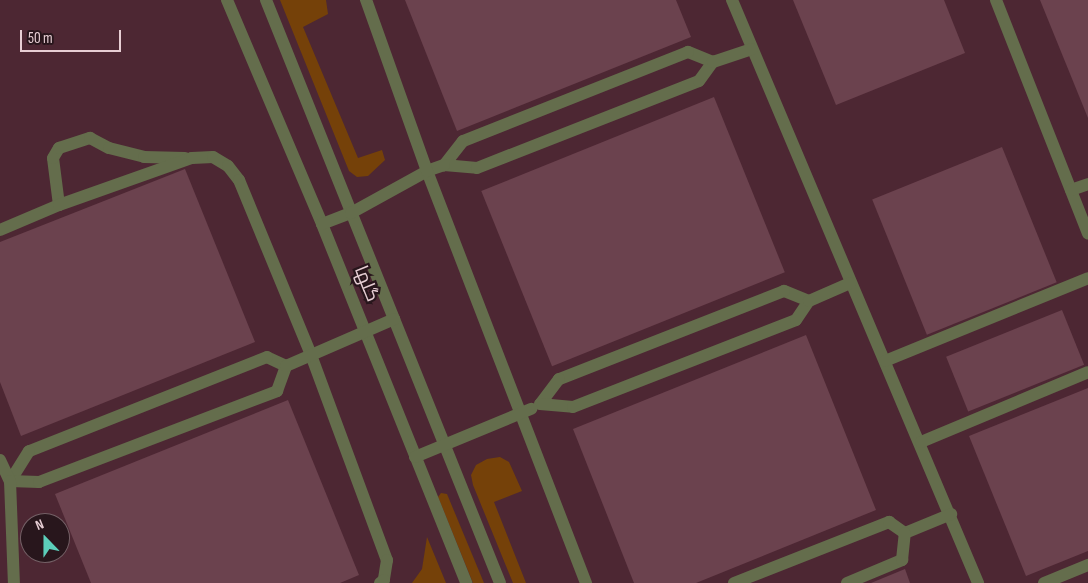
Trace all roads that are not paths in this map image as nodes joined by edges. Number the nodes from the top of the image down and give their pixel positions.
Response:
1 (227, 0) edge
2 (266, 0) edge
3 (366, 0) edge
4 (732, 0) edge
5 (996, 0) edge
6 (752, 49) junction
7 (713, 62) junction
8 (192, 158) junction
9 (444, 165) junction
10 (427, 172) junction
11 (1088, 184) edge
12 (1071, 190) junction
13 (59, 205) junction
14 (351, 213) junction
15 (322, 224) junction
16 (0, 230) edge
17 (1088, 234) edge
18 (1088, 278) edge
19 (850, 283) junction
20 (809, 301) junction
21 (394, 319) junction
22 (364, 329) junction
23 (311, 354) junction
24 (885, 361) junction
25 (286, 366) junction
26 (1088, 372) edge
27 (540, 404) junction
28 (523, 413) junction
29 (921, 442) junction
30 (445, 446) junction
31 (416, 457) junction
32 (0, 460) edge
33 (10, 481) junction
34 (951, 514) junction
35 (905, 533) junction
36 (1088, 566) edge
37 (14, 583) edge
38 (380, 583) edge
39 (466, 583) edge
40 (500, 583) edge
41 (586, 583) edge
42 (734, 583) edge
43 (847, 583) edge
44 (978, 583) edge
45 (1044, 583) edge

1 - 15 street, گلها
2 - 14 street, گلها
3 - 10 street
4 - 6 street
5 - 12 street
6 - 7 street
6 - 19 street
7 - 9 street
7 - 9 street
8 - 13 street
8 - 13 street
8 - 23 street
9 - 10 street
10 - 14 street
10 - 28 street
11 - 12 street
12 - 17 street
13 - 16 street
14 - 15 street
14 - 21 street, گلها
15 - 22 street, گلها
18 - 24 street
19 - 20 street
19 - 24 street
20 - 27 street
20 - 27 street
21 - 22 street
21 - 30 street, گلها
22 - 23 street
22 - 31 street, گلها
23 - 25 street
23 - 38 street
24 - 29 street
25 - 33 street
25 - 33 street
26 - 29 street
27 - 28 street
28 - 30 street
28 - 41 street
29 - 34 street
30 - 31 street
30 - 40 street, گلها
31 - 39 street, گلها
32 - 33 street
33 - 37 street
34 - 35 street
34 - 44 street
35 - 42 street
35 - 43 street
36 - 45 street

